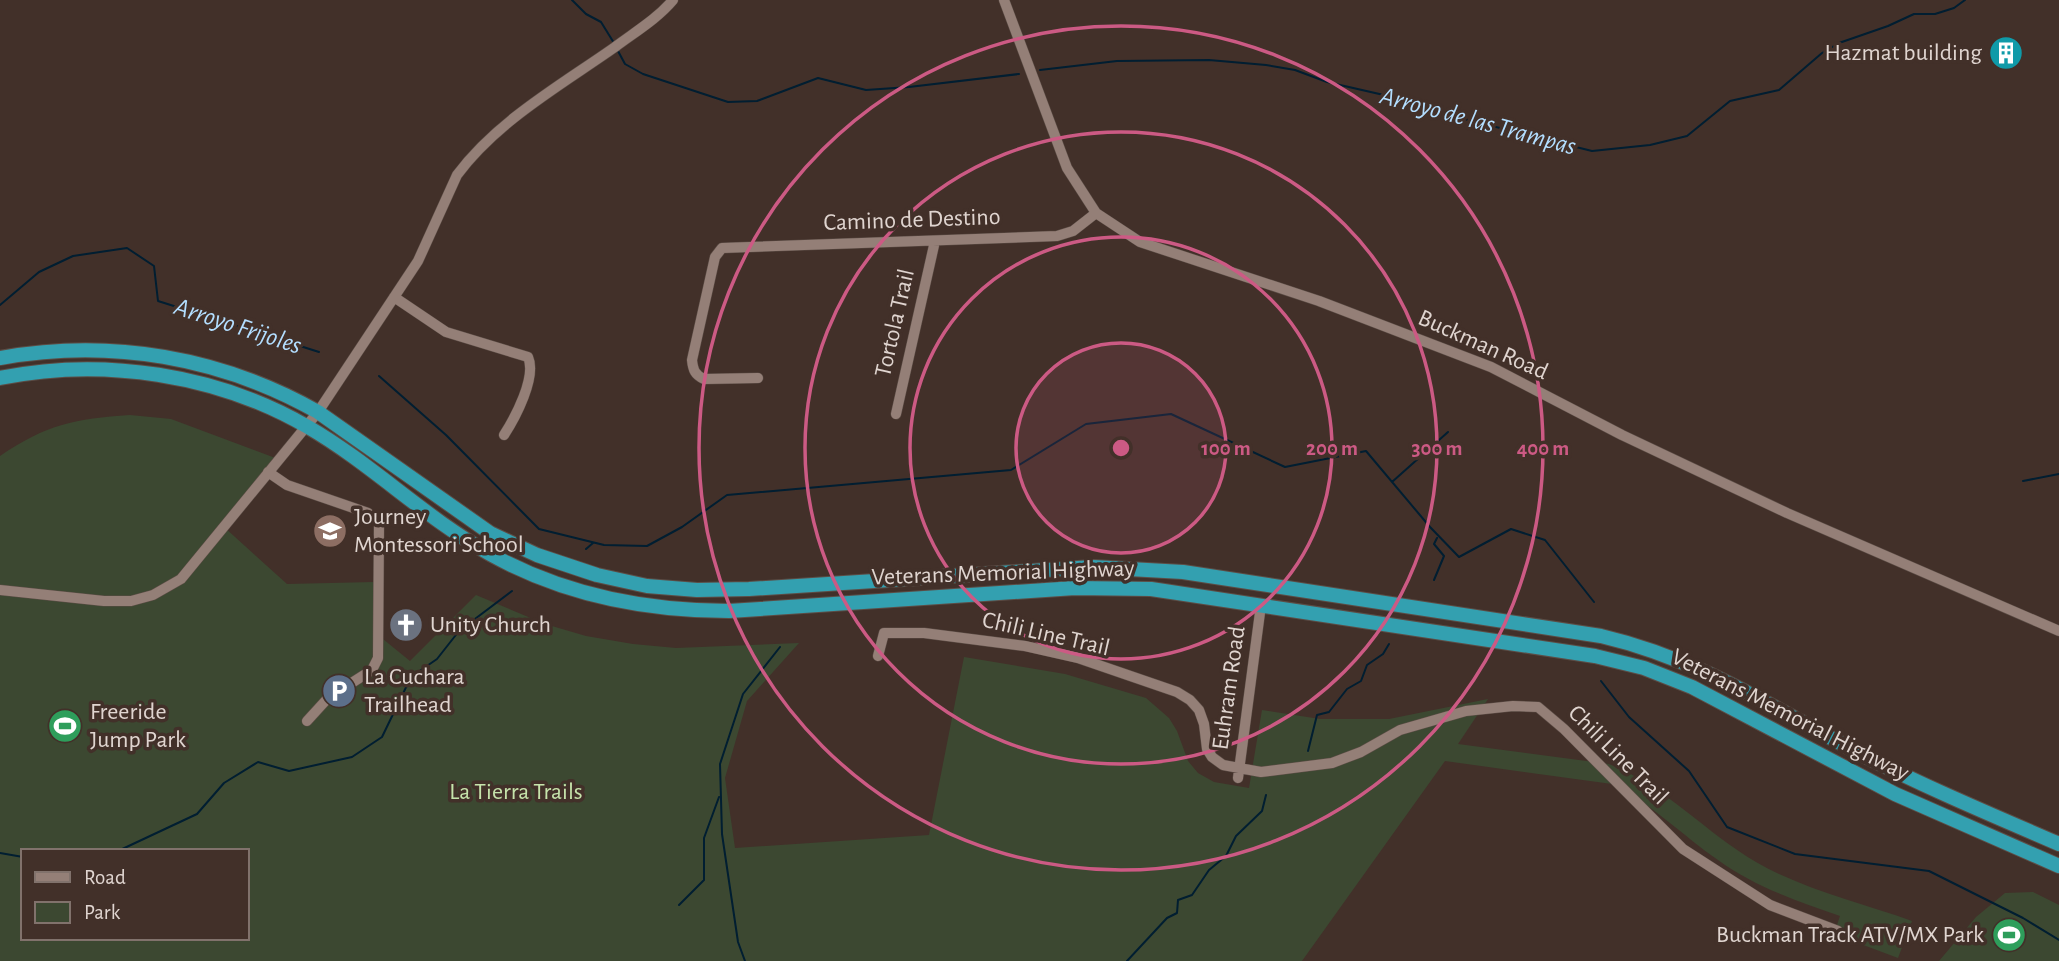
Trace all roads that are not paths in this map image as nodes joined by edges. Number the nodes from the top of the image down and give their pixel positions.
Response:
1 (673, 0) edge
2 (1004, 0) edge
3 (1096, 212) junction
4 (935, 241) junction
5 (394, 297) junction
6 (0, 358) edge
7 (0, 378) edge
8 (758, 378) dead end
9 (318, 412) junction
10 (896, 414) dead end
11 (307, 426) junction
12 (504, 435) dead end
13 (268, 472) junction
14 (0, 590) edge
15 (1261, 605) junction
16 (2059, 631) edge
17 (878, 656) dead end
18 (307, 721) dead end
19 (1238, 773) junction
20 (2059, 844) edge
21 (2059, 866) edge
22 (1839, 932) dead end

1 - 5 street
2 - 3 street, Buckman Road
3 - 4 street, Camino de Destino
3 - 16 street, Buckman Road
4 - 8 street, Camino de Destino
4 - 10 street, Tortola Trail
5 - 9 street
5 - 12 street
6 - 9 highway, Veterans Memorial Highway
7 - 11 highway, Veterans Memorial Highway
9 - 11 street
9 - 20 highway, Veterans Memorial Highway
11 - 13 street
11 - 15 highway, Veterans Memorial Highway
13 - 14 street
13 - 18 street
15 - 19 street, Euhram Road
15 - 21 highway, Veterans Memorial Highway
17 - 19 street, Chili Line Trail
19 - 22 street, Chili Line Trail

